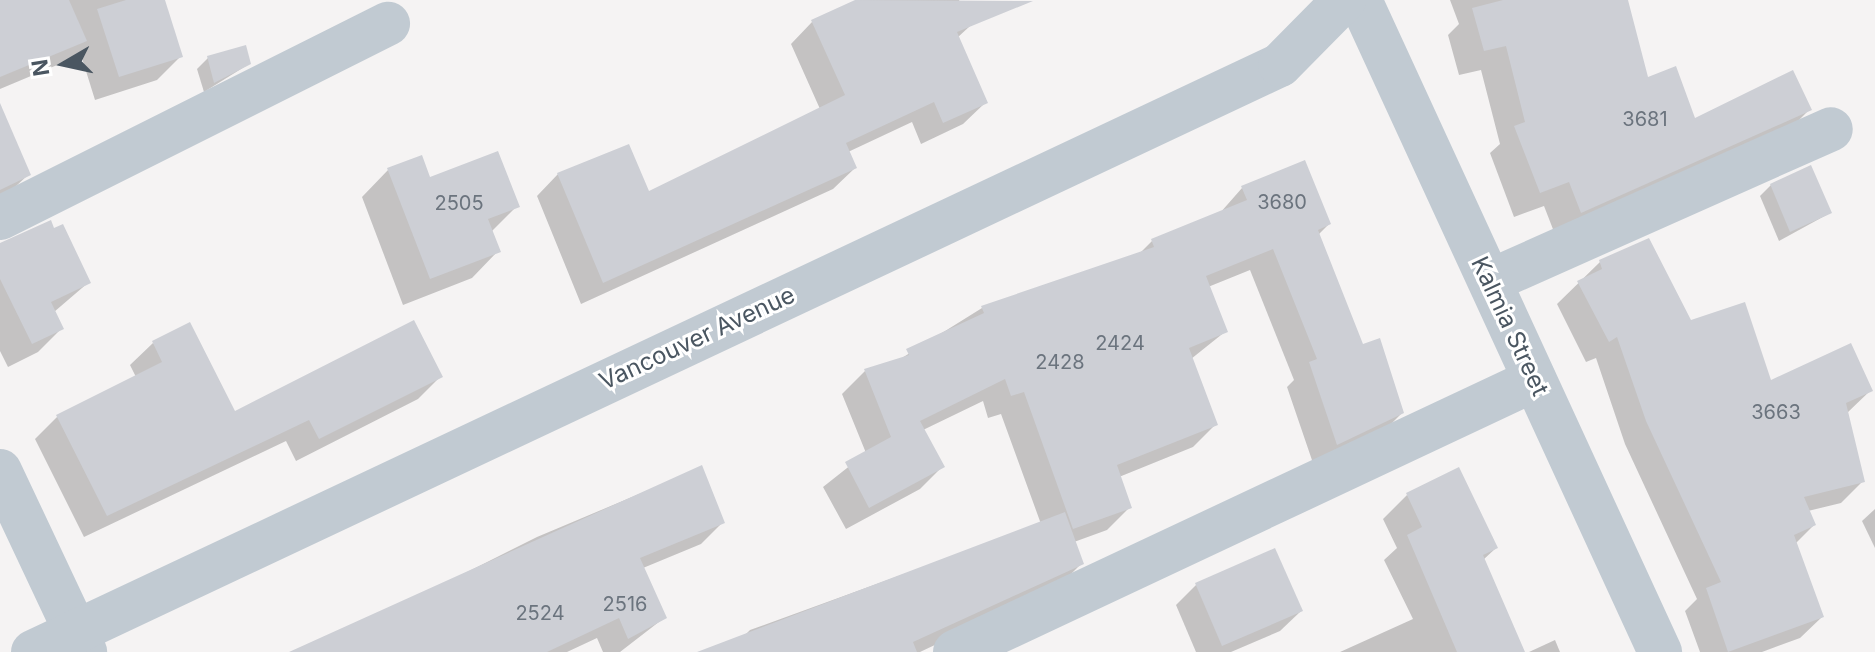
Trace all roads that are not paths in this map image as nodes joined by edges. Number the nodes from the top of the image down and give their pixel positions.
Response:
1 (1344, 0) edge
2 (1360, 0) edge
3 (388, 24) dead end
4 (1831, 129) dead end
5 (0, 218) edge
6 (1490, 281) junction
7 (1534, 380) junction
8 (0, 471) edge
9 (80, 641) edge
10 (33, 652) edge
11 (955, 652) edge
12 (1660, 652) edge

1 - 9 street, Vancouver Avenue
2 - 6 street, Kalmia Street
3 - 5 street
4 - 6 street
6 - 7 street, Kalmia Street
7 - 11 street
7 - 12 street, Kalmia Street
8 - 9 street
9 - 10 street, Vancouver Avenue

